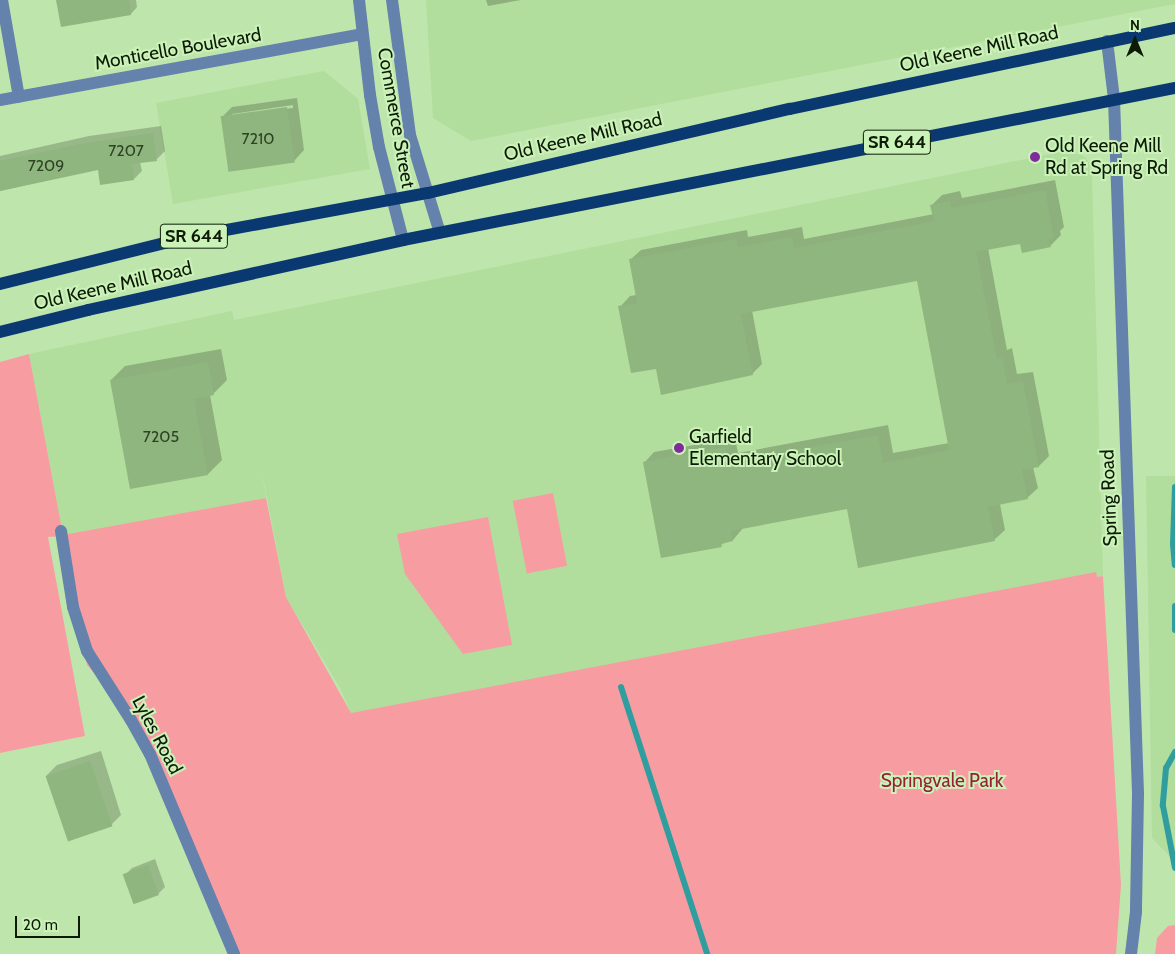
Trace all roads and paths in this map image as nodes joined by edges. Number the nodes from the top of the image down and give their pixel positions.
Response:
1 (2, 0) edge
2 (359, 0) edge
3 (392, 0) edge
4 (1175, 28) edge
5 (362, 34) junction
6 (1107, 41) junction
7 (1175, 88) edge
8 (19, 97) junction
9 (1114, 98) junction
10 (0, 100) edge
11 (428, 193) junction
12 (391, 200) junction
13 (440, 233) junction
14 (403, 240) junction
15 (0, 284) edge
16 (0, 332) edge
17 (61, 531) dead end
18 (234, 954) edge
19 (1131, 954) edge

1 - 8 street
2 - 5 street, Commerce Street
3 - 11 street, Commerce Street
4 - 6 main road, Old Keene Mill Road / SR 644
5 - 8 street, Monticello Boulevard
5 - 12 street, Commerce Street
6 - 9 street, Spring Road
6 - 11 main road, Old Keene Mill Road / SR 644
7 - 9 main road, Old Keene Mill Road / SR 644
8 - 10 street, Monticello Boulevard
9 - 13 main road, Old Keene Mill Road / SR 644
9 - 19 street, Spring Road
11 - 12 main road, Old Keene Mill Road / SR 644
11 - 13 street, Commerce Street
12 - 14 street, Commerce Street
12 - 15 main road, Old Keene Mill Road / SR 644
13 - 14 main road, Old Keene Mill Road / SR 644
14 - 16 main road, Old Keene Mill Road / SR 644
17 - 18 street, Lyles Road

